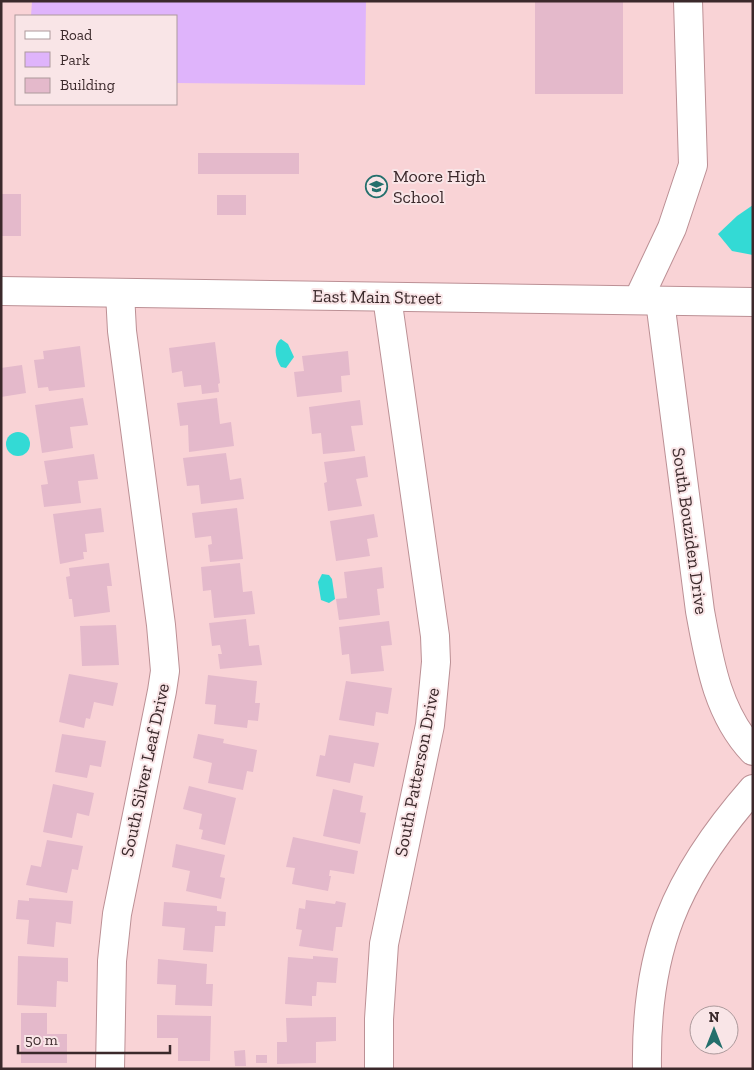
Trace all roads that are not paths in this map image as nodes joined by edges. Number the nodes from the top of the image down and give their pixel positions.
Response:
1 (688, 1) edge
2 (1, 291) edge
3 (120, 293) junction
4 (387, 297) junction
5 (649, 301) junction
6 (753, 302) edge
7 (753, 751) edge
8 (753, 789) edge
9 (110, 1069) edge
10 (379, 1069) edge
11 (646, 1069) edge

1 - 5 street
2 - 3 street, East Main Street
3 - 4 street, East Main Street
3 - 9 street, South Silver Leaf Drive
4 - 5 street, East Main Street
4 - 10 street, South Patterson Drive
5 - 6 street, East Main Street
5 - 7 street, South Bouziden Drive
8 - 11 street

